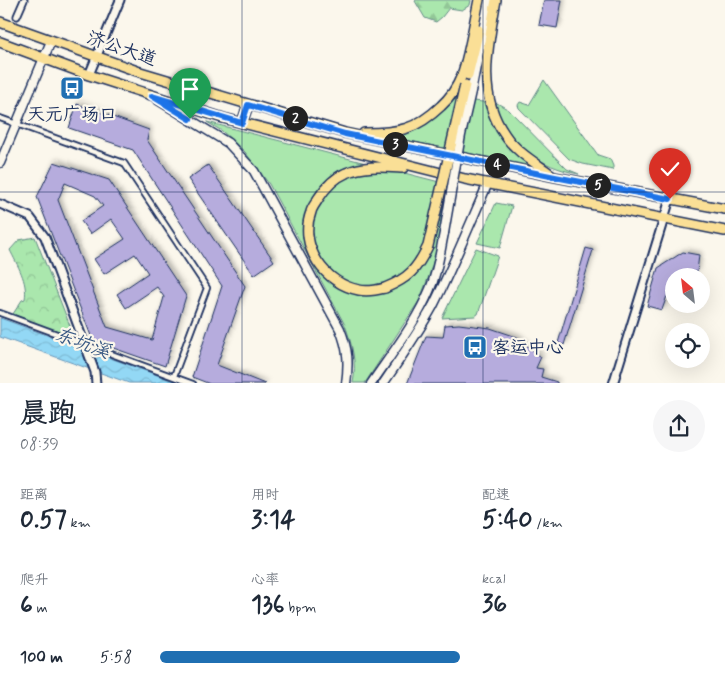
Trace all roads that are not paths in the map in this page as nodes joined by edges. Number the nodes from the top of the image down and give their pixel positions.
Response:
1 (24, 0) edge
2 (120, 0) edge
3 (480, 0) edge
4 (485, 0) edge
5 (489, 0) edge
6 (496, 0) edge
7 (17, 16) dead end
8 (0, 22) edge
9 (51, 41) junction
10 (0, 42) edge
11 (96, 56) junction
12 (44, 59) junction
13 (89, 75) junction
14 (464, 86) junction
15 (152, 96) junction
16 (248, 105) junction
17 (0, 118) edge
18 (242, 123) junction
19 (16, 124) junction
20 (345, 134) junction
21 (0, 163) edge
22 (419, 168) junction
23 (555, 177) junction
24 (488, 183) junction
25 (670, 199) junction
26 (0, 204) edge
27 (725, 209) edge
28 (664, 220) junction
29 (725, 231) edge
30 (0, 312) edge
31 (85, 344) junction
32 (174, 376) junction
33 (96, 383) edge
34 (191, 383) edge
35 (346, 383) edge
36 (372, 383) edge
37 (384, 383) edge
38 (613, 383) edge

1 - 7 street
2 - 11 street
3 - 14 main road
4 - 14 main road
5 - 14 main road
6 - 23 main road
8 - 9 main road, 济公大道
9 - 11 main road, 济公大道
9 - 12 main road
10 - 12 main road, 济公大道
11 - 13 street
11 - 16 main road, 济公大道
12 - 13 main road, 济公大道
12 - 19 main road
13 - 15 main road, 济公大道
14 - 20 main road
14 - 22 main road, bridge
14 - 36 main road, bridge
15 - 18 main road, 济公大道
15 - 35 main road
16 - 18 main road
16 - 20 main road, 济公大道
17 - 19 street
18 - 22 main road, 济公大道
19 - 21 main road
19 - 32 street
20 - 23 main road, 济公大道
22 - 24 main road, 济公大道
23 - 25 main road, 济公大道
24 - 28 main road, 济公大道
24 - 37 main road
25 - 27 main road, 济公大道
25 - 28 street
26 - 31 street
28 - 29 main road, 济公大道
28 - 38 street
30 - 31 street
31 - 32 street
31 - 33 street
32 - 34 street

